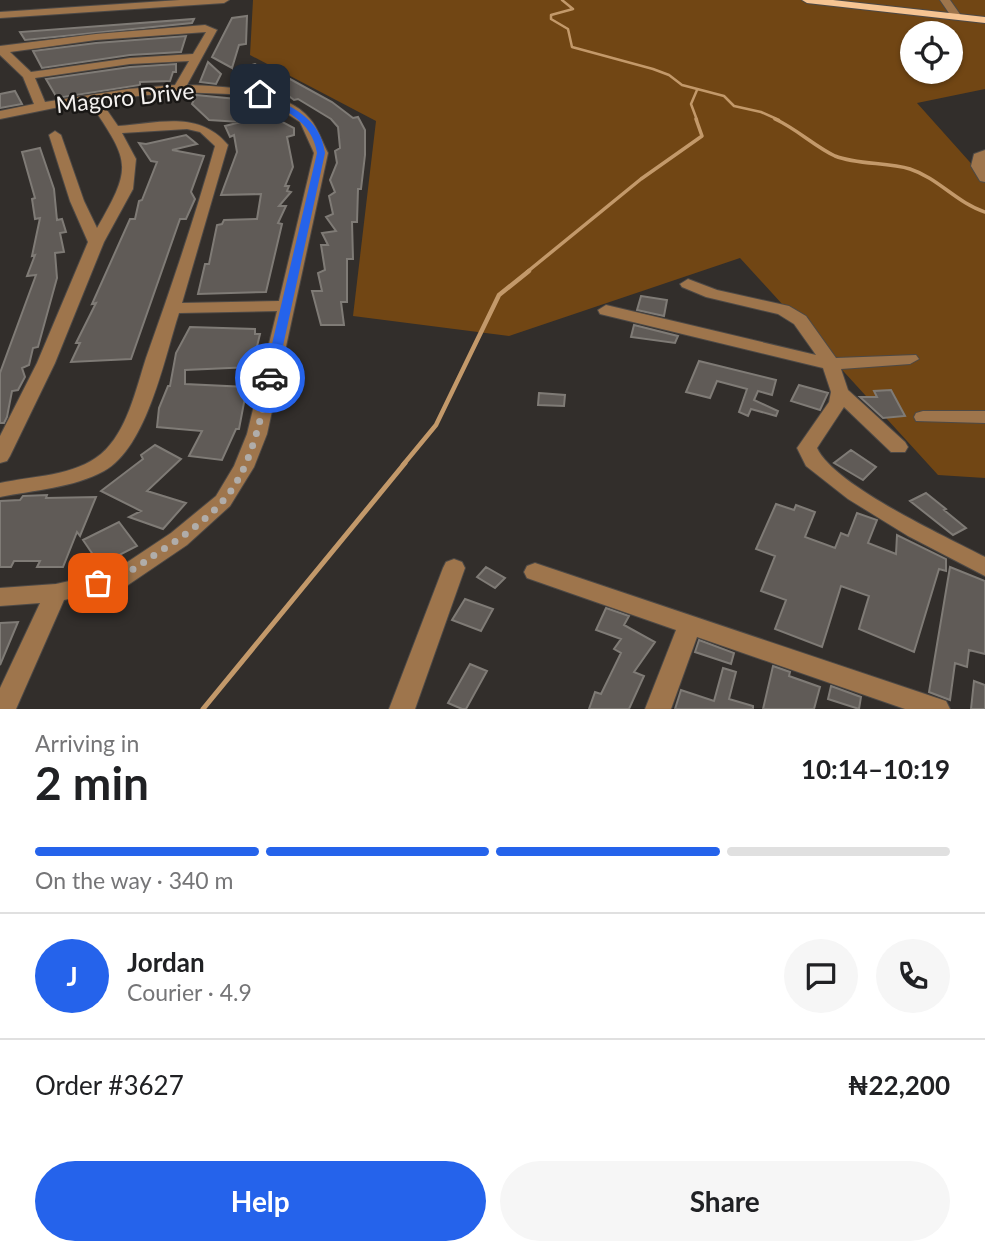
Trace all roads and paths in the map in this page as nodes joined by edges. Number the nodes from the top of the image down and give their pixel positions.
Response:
1 (224, 0) edge
2 (807, 0) edge
3 (945, 0) edge
4 (0, 15) edge
5 (957, 17) junction
6 (985, 20) edge
7 (1, 50) edge
8 (197, 57) junction
9 (27, 76) junction
10 (179, 89) junction
11 (92, 97) junction
12 (41, 106) junction
13 (0, 115) edge
14 (114, 130) junction
15 (55, 135) dead end
16 (985, 154) edge
17 (985, 178) edge
18 (96, 242) junction
19 (688, 284) dead end
20 (287, 306) junction
21 (173, 308) junction
22 (606, 310) dead end
23 (910, 359) dead end
24 (831, 364) junction
25 (840, 392) junction
26 (985, 416) edge
27 (923, 417) dead end
28 (898, 447) dead end
29 (0, 456) edge
30 (0, 490) edge
31 (985, 567) edge
32 (454, 568) dead end
33 (536, 572) dead end
34 (56, 593) junction
35 (0, 597) edge
36 (690, 625) junction
37 (899, 703) edge
38 (3, 709) edge
39 (402, 709) edge
40 (658, 709) edge
41 (937, 709) edge

1 - 4 street
2 - 5 main road
3 - 5 street
5 - 6 main road
7 - 8 street
7 - 9 street
8 - 9 street
8 - 10 street
9 - 12 street
10 - 11 street, Magoro Drive
10 - 20 street, Magoro Drive
11 - 12 street, Magoro Drive
11 - 14 street
12 - 13 street, Magoro Drive
14 - 18 street
14 - 21 street
15 - 18 street
16 - 17 street
18 - 29 street
19 - 24 street
20 - 21 street
20 - 34 street, Magoro Drive
21 - 30 street
22 - 24 street
23 - 24 street
24 - 25 street
25 - 28 street
25 - 31 street
26 - 27 street
32 - 39 street
33 - 36 street
34 - 35 street, Magoro Drive
34 - 38 street
36 - 37 street
36 - 40 street
37 - 41 street

